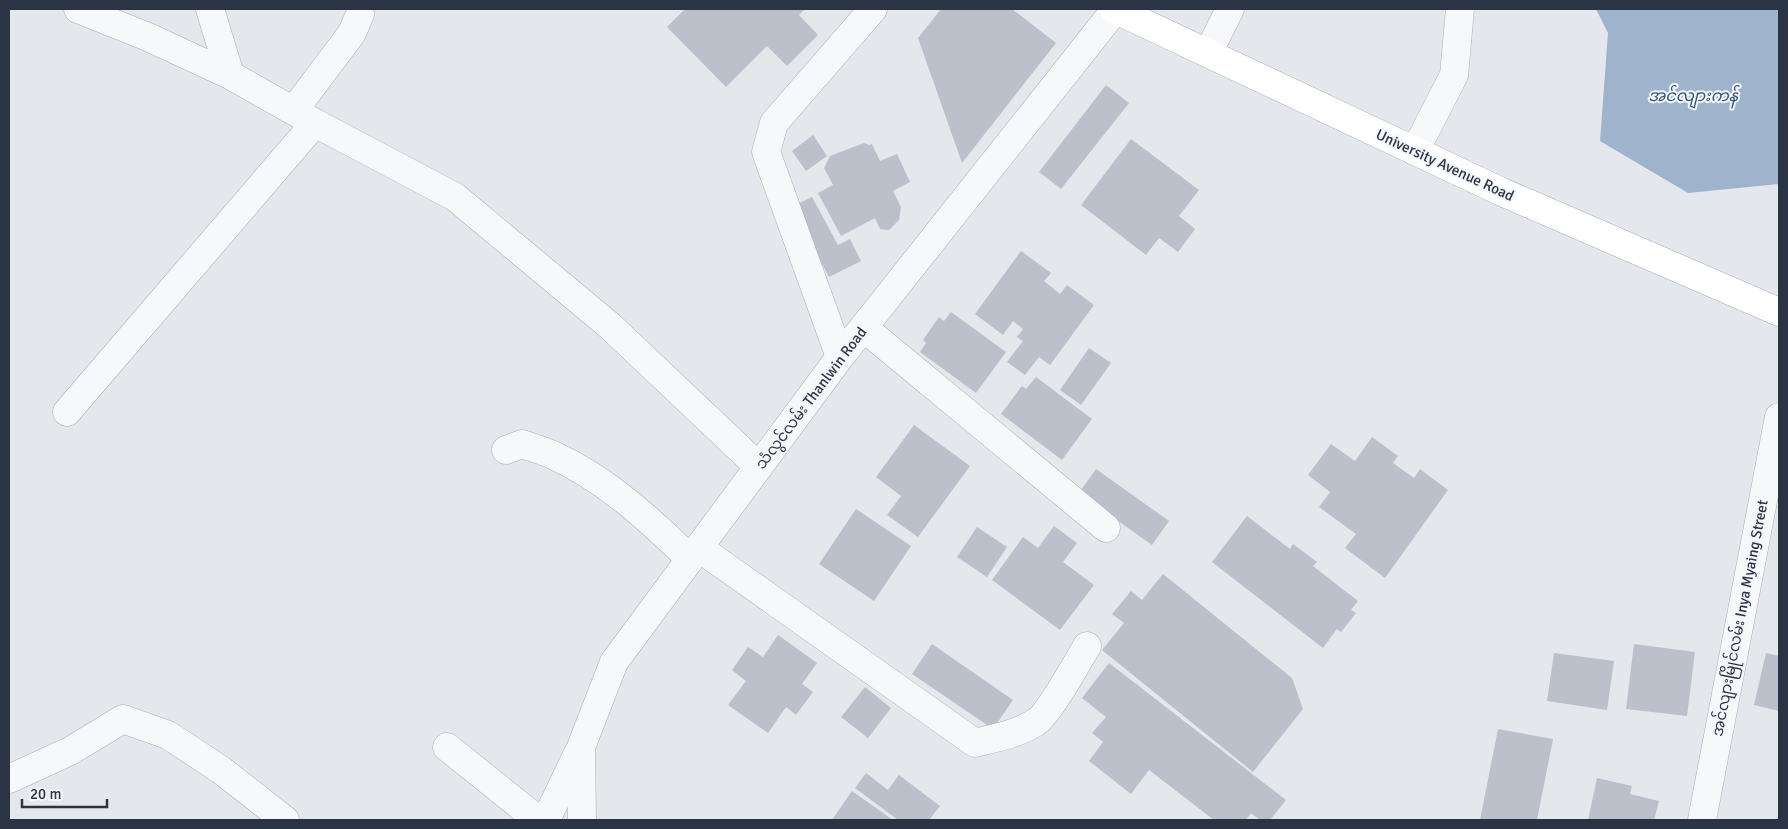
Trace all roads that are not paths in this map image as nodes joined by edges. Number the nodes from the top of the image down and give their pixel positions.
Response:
1 (78, 9) edge
2 (211, 9) edge
3 (873, 9) edge
4 (1114, 9) edge
5 (1230, 9) edge
6 (1460, 9) edge
7 (360, 14) dead end
8 (1208, 53) junction
9 (230, 75) junction
10 (304, 117) junction
11 (1414, 151) junction
12 (1779, 312) edge
13 (864, 328) junction
14 (840, 357) junction
15 (67, 412) dead end
16 (1779, 417) edge
17 (506, 450) dead end
18 (759, 466) junction
19 (1106, 528) dead end
20 (694, 554) junction
21 (1087, 646) dead end
22 (447, 747) dead end
23 (581, 748) junction
24 (9, 779) edge
25 (285, 820) edge
26 (538, 820) edge
27 (546, 820) edge
28 (582, 820) edge
29 (1702, 820) edge

1 - 9 street
2 - 9 street
3 - 14 street
4 - 8 main road, University Avenue Road
4 - 13 street, သံလွင်လမ်း Thanlwin Road
5 - 8 street
6 - 11 street
7 - 10 street
8 - 11 main road, University Avenue Road
9 - 10 street
10 - 15 street
10 - 18 street
11 - 12 main road, University Avenue Road
13 - 14 street, သံလွင်လမ်း Thanlwin Road
13 - 19 street
14 - 18 street, သံလွင်လမ်း Thanlwin Road
16 - 29 street, အင်လျားမြိုင်လမ်း Inya Myaing Street
17 - 20 street
18 - 20 street, သံလွင်လမ်း Thanlwin Road
20 - 21 street
20 - 23 street, သံလွင်လမ်း Thanlwin Road
22 - 26 street
23 - 27 street
23 - 28 street, သံလွင်လမ်း Thanlwin Road
24 - 25 street

